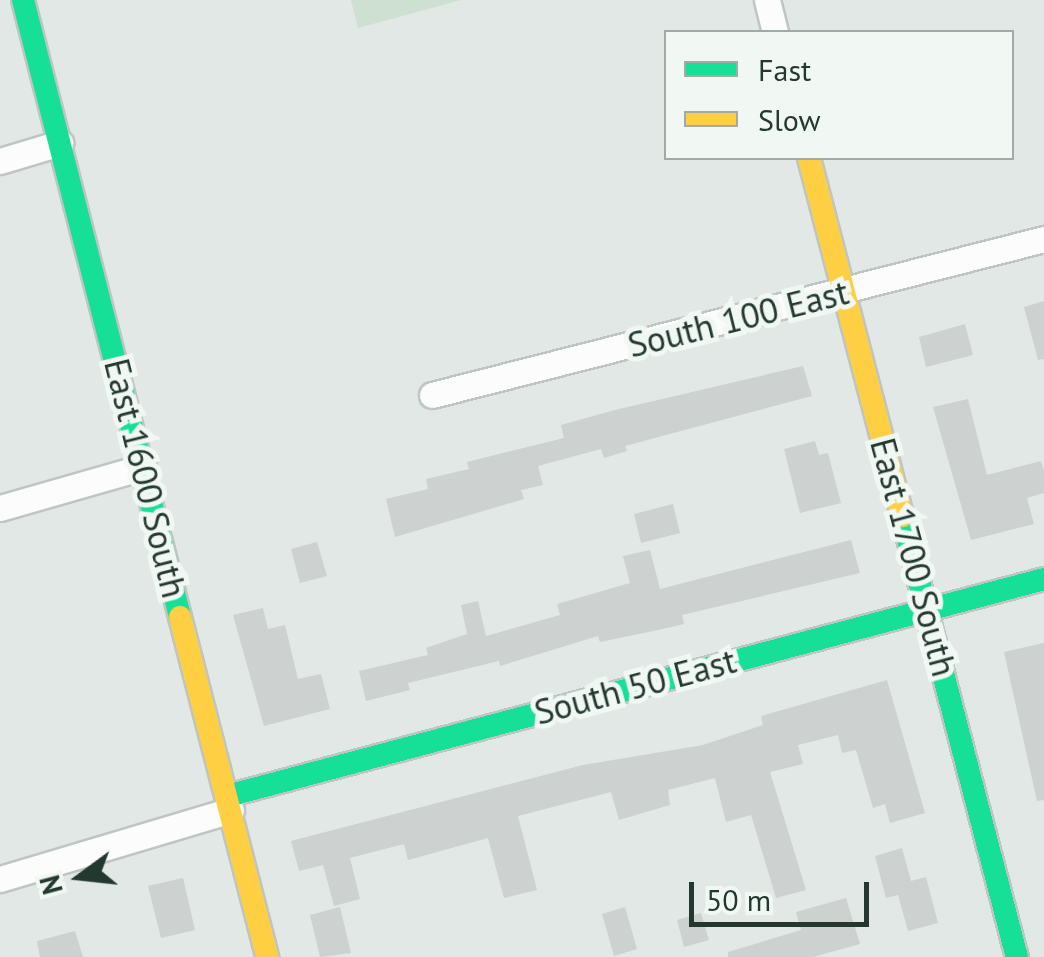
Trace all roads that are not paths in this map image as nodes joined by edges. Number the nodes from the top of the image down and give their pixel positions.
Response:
1 (23, 0) edge
2 (767, 0) edge
3 (775, 30) edge
4 (60, 143) junction
5 (0, 160) edge
6 (810, 160) edge
7 (1044, 240) edge
8 (844, 292) junction
9 (432, 395) dead end
10 (143, 467) junction
11 (0, 508) edge
12 (1044, 579) edge
13 (928, 607) junction
14 (229, 803) junction
15 (0, 878) edge
16 (267, 957) edge
17 (1017, 957) edge

1 - 4 street, East 1600 South
2 - 3 street
4 - 5 street
4 - 10 street, East 1600 South
6 - 8 street, East 1700 South
7 - 8 street, South 100 East
8 - 9 street, South 100 East
8 - 13 street, East 1700 South
10 - 11 street
10 - 14 street, East 1600 South
12 - 13 street, South 50 East
13 - 14 street, South 50 East
13 - 17 street, East 1700 South
14 - 15 street, South 50 East
14 - 16 street, East 1600 South

